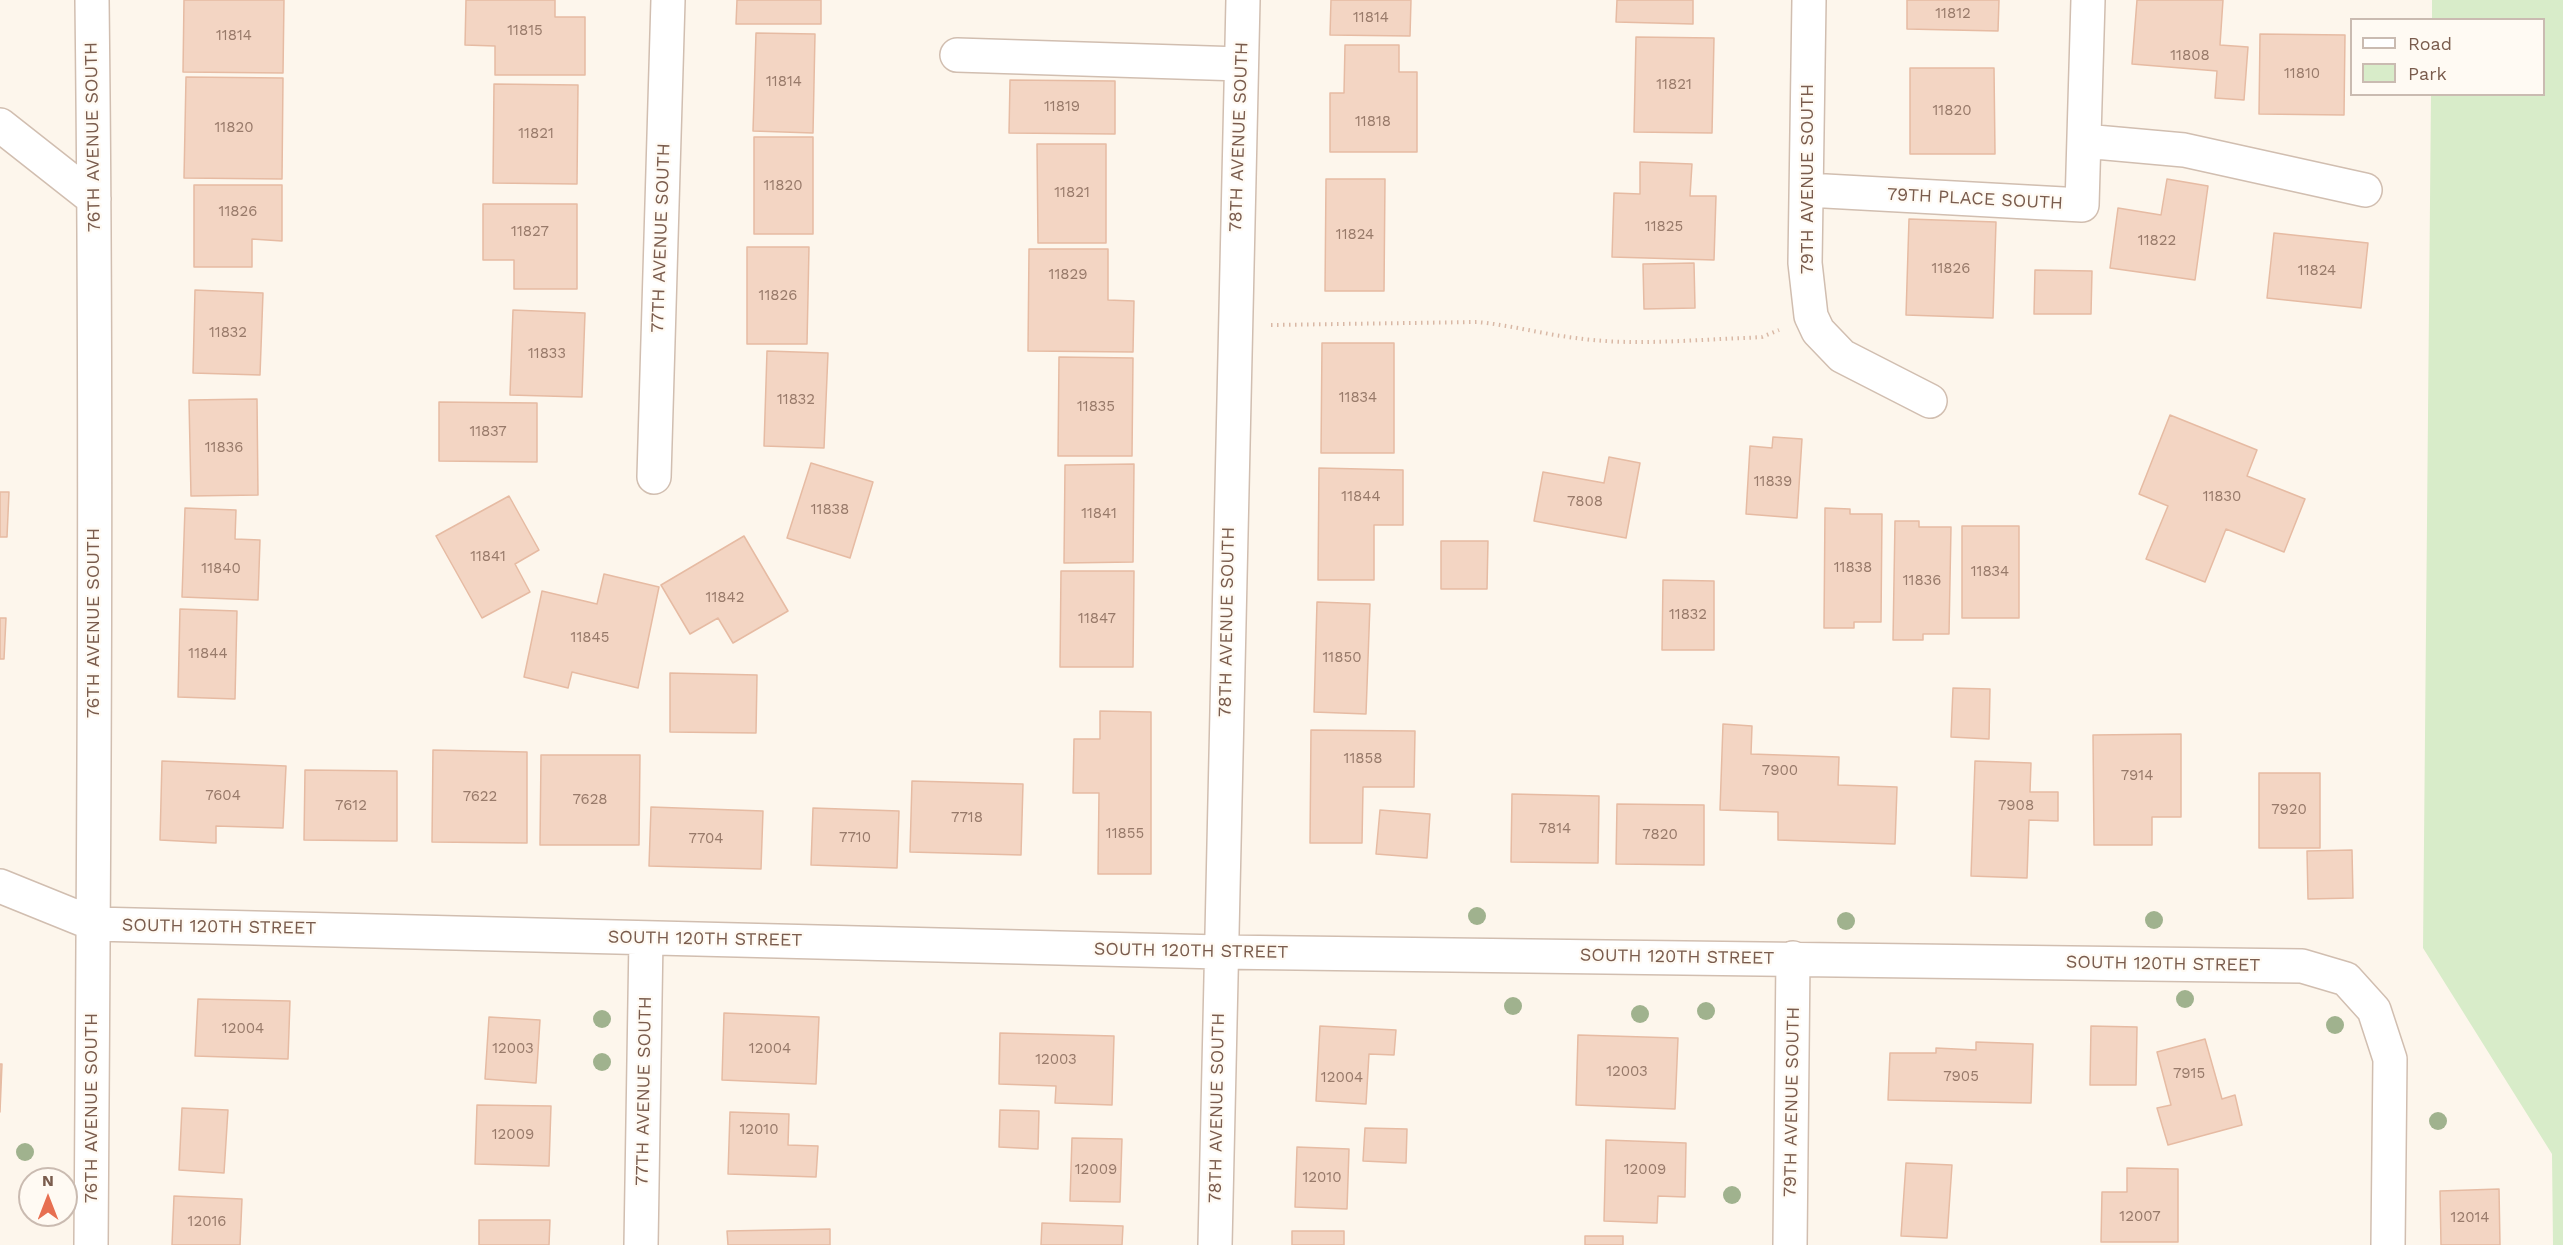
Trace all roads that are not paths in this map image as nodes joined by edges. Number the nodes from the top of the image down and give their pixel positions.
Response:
1 (92, 0) edge
2 (668, 0) edge
3 (1243, 0) edge
4 (1809, 0) edge
5 (2088, 0) edge
6 (957, 55) dead end
7 (1241, 64) junction
8 (0, 125) edge
9 (2084, 141) junction
10 (1807, 190) junction
11 (2365, 190) dead end
12 (94, 199) junction
13 (1930, 401) dead end
14 (654, 477) dead end
15 (0, 886) edge
16 (94, 924) junction
17 (646, 938) junction
18 (1220, 952) junction
19 (1793, 958) junction
20 (91, 1245) edge
21 (641, 1245) edge
22 (1215, 1245) edge
23 (1790, 1245) edge
24 (2388, 1245) edge

1 - 12 street, 76TH AVENUE SOUTH
2 - 14 street, 77TH AVENUE SOUTH
3 - 7 street, 78TH AVENUE SOUTH
4 - 10 street, 79TH AVENUE SOUTH
5 - 9 street, 79TH PLACE SOUTH
6 - 7 street
7 - 18 street, 78TH AVENUE SOUTH
8 - 12 street
9 - 10 street, 79TH PLACE SOUTH
9 - 11 street
10 - 13 street, 79TH AVENUE SOUTH
12 - 16 street, 76TH AVENUE SOUTH
15 - 16 street, SOUTH 120TH STREET
16 - 17 street, SOUTH 120TH STREET
16 - 20 street, 76TH AVENUE SOUTH
17 - 18 street, SOUTH 120TH STREET
17 - 21 street, 77TH AVENUE SOUTH
18 - 19 street, SOUTH 120TH STREET
18 - 22 street, 78TH AVENUE SOUTH
19 - 23 street, 79TH AVENUE SOUTH
19 - 24 street, SOUTH 120TH STREET

